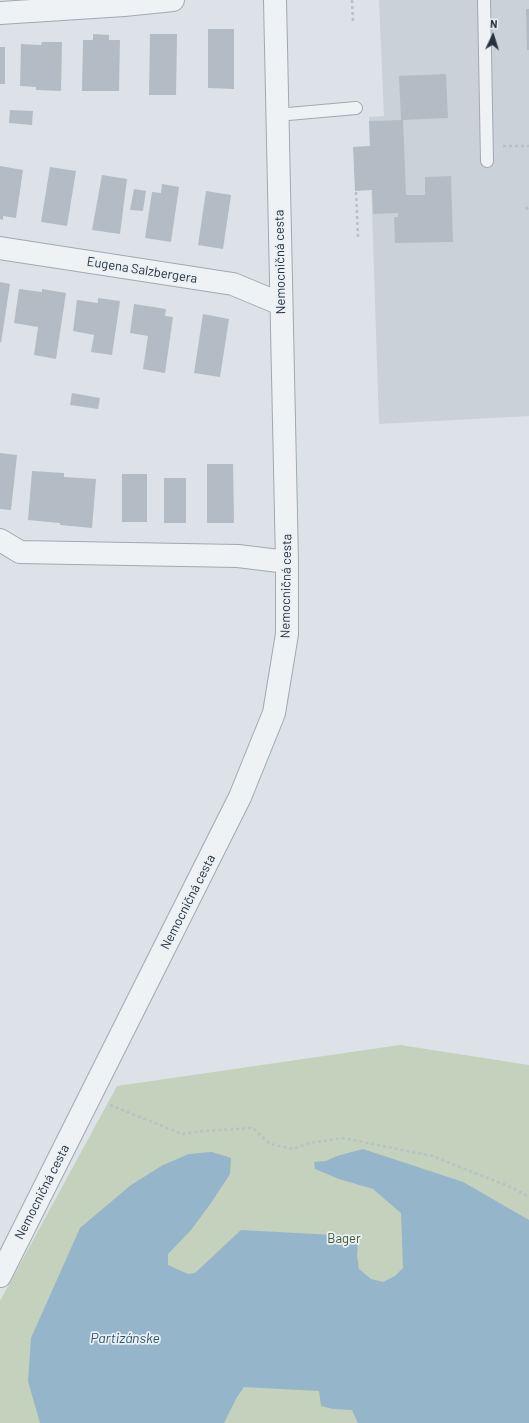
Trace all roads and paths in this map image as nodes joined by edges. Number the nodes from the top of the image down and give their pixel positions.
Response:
1 (173, 0) edge
2 (275, 0) edge
3 (352, 0) edge
4 (484, 0) edge
5 (0, 13) edge
6 (353, 22) dead end
7 (356, 108) dead end
8 (277, 115) junction
9 (487, 146) junction
10 (529, 146) edge
11 (487, 161) dead end
12 (356, 192) dead end
13 (526, 207) dead end
14 (529, 211) edge
15 (358, 237) dead end
16 (0, 248) edge
17 (281, 304) junction
18 (0, 540) edge
19 (287, 562) junction
20 (90, 1097) junction
21 (529, 1197) edge
22 (0, 1276) edge

1 - 5 street
2 - 8 street, Nemocničná cesta
3 - 6 path
4 - 9 lane
7 - 8 lane
8 - 17 street, Nemocničná cesta
9 - 10 path
9 - 11 lane
12 - 15 path
13 - 14 path
16 - 17 street, Eugena Salzbergera
17 - 19 street, Nemocničná cesta
18 - 19 street
19 - 20 street, Nemocničná cesta
20 - 21 path
20 - 22 street, Nemocničná cesta

